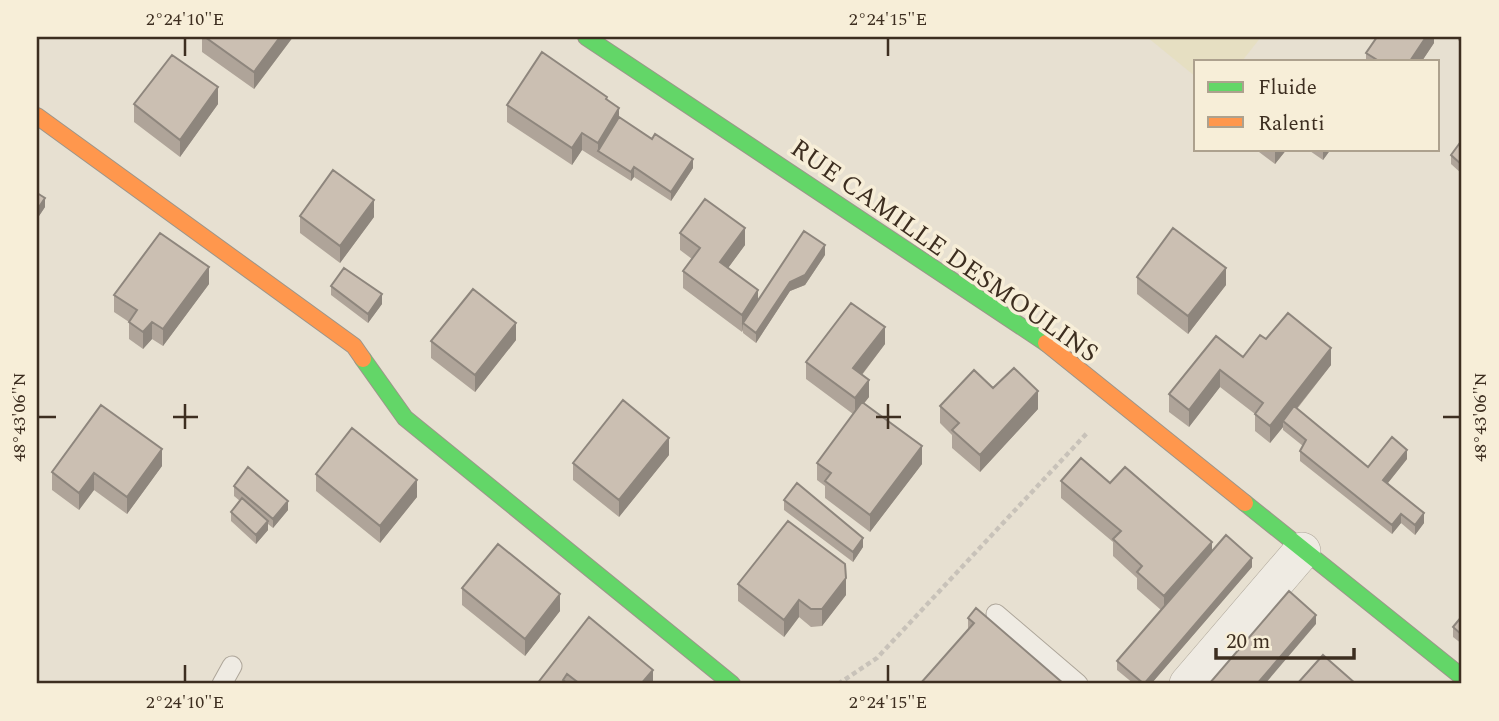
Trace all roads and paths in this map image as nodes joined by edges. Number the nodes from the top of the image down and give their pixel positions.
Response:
1 (586, 37) edge
2 (37, 116) edge
3 (1117, 401) junction
4 (1302, 551) junction
5 (996, 614) dead end
6 (232, 666) dead end
7 (1462, 677) edge
8 (222, 684) edge
9 (732, 684) edge
10 (838, 684) edge
11 (1078, 684) edge
12 (1188, 684) edge

1 - 3 street, RUE CAMILLE DESMOULINS
2 - 9 street
3 - 4 street, RUE CAMILLE DESMOULINS
3 - 10 path
4 - 7 street, RUE CAMILLE DESMOULINS
4 - 12 street
5 - 11 lane
6 - 8 lane

